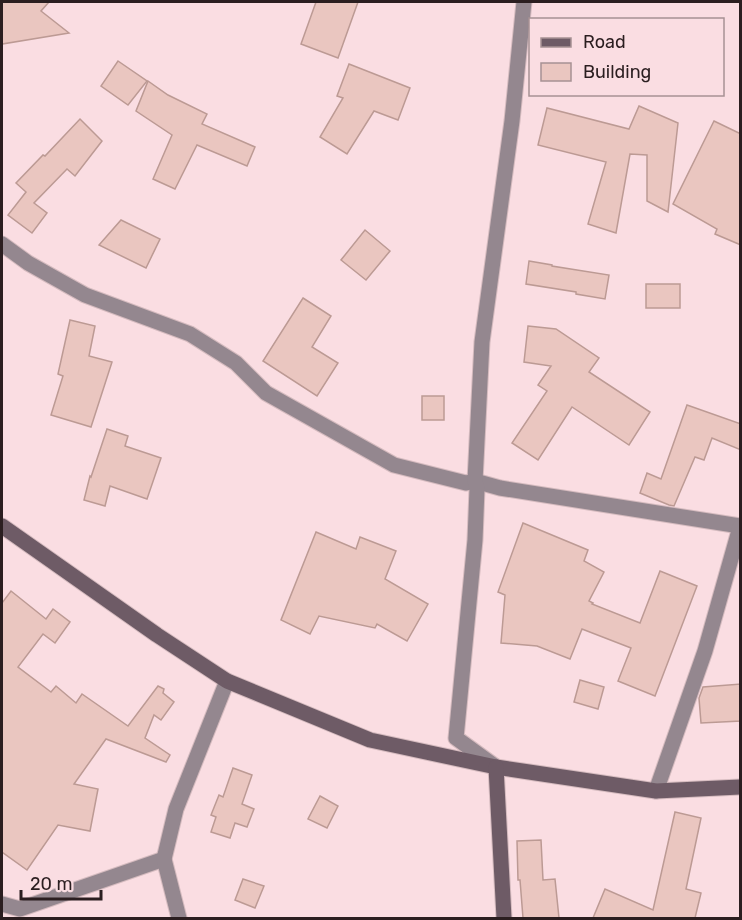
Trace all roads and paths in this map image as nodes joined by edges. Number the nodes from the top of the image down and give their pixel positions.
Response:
1 (524, 2) edge
2 (2, 244) edge
3 (475, 481) junction
4 (2, 526) edge
5 (741, 527) edge
6 (227, 681) junction
7 (496, 767) junction
8 (741, 787) edge
9 (656, 791) junction
10 (164, 859) junction
11 (2, 905) edge
12 (24, 918) edge
13 (179, 918) edge
14 (504, 918) edge

1 - 3 street
2 - 3 street
3 - 5 street
3 - 7 street
4 - 6 street
5 - 9 street
6 - 7 street
6 - 10 street
7 - 9 street
7 - 14 street
8 - 9 street
10 - 11 street
10 - 13 street
11 - 12 street

